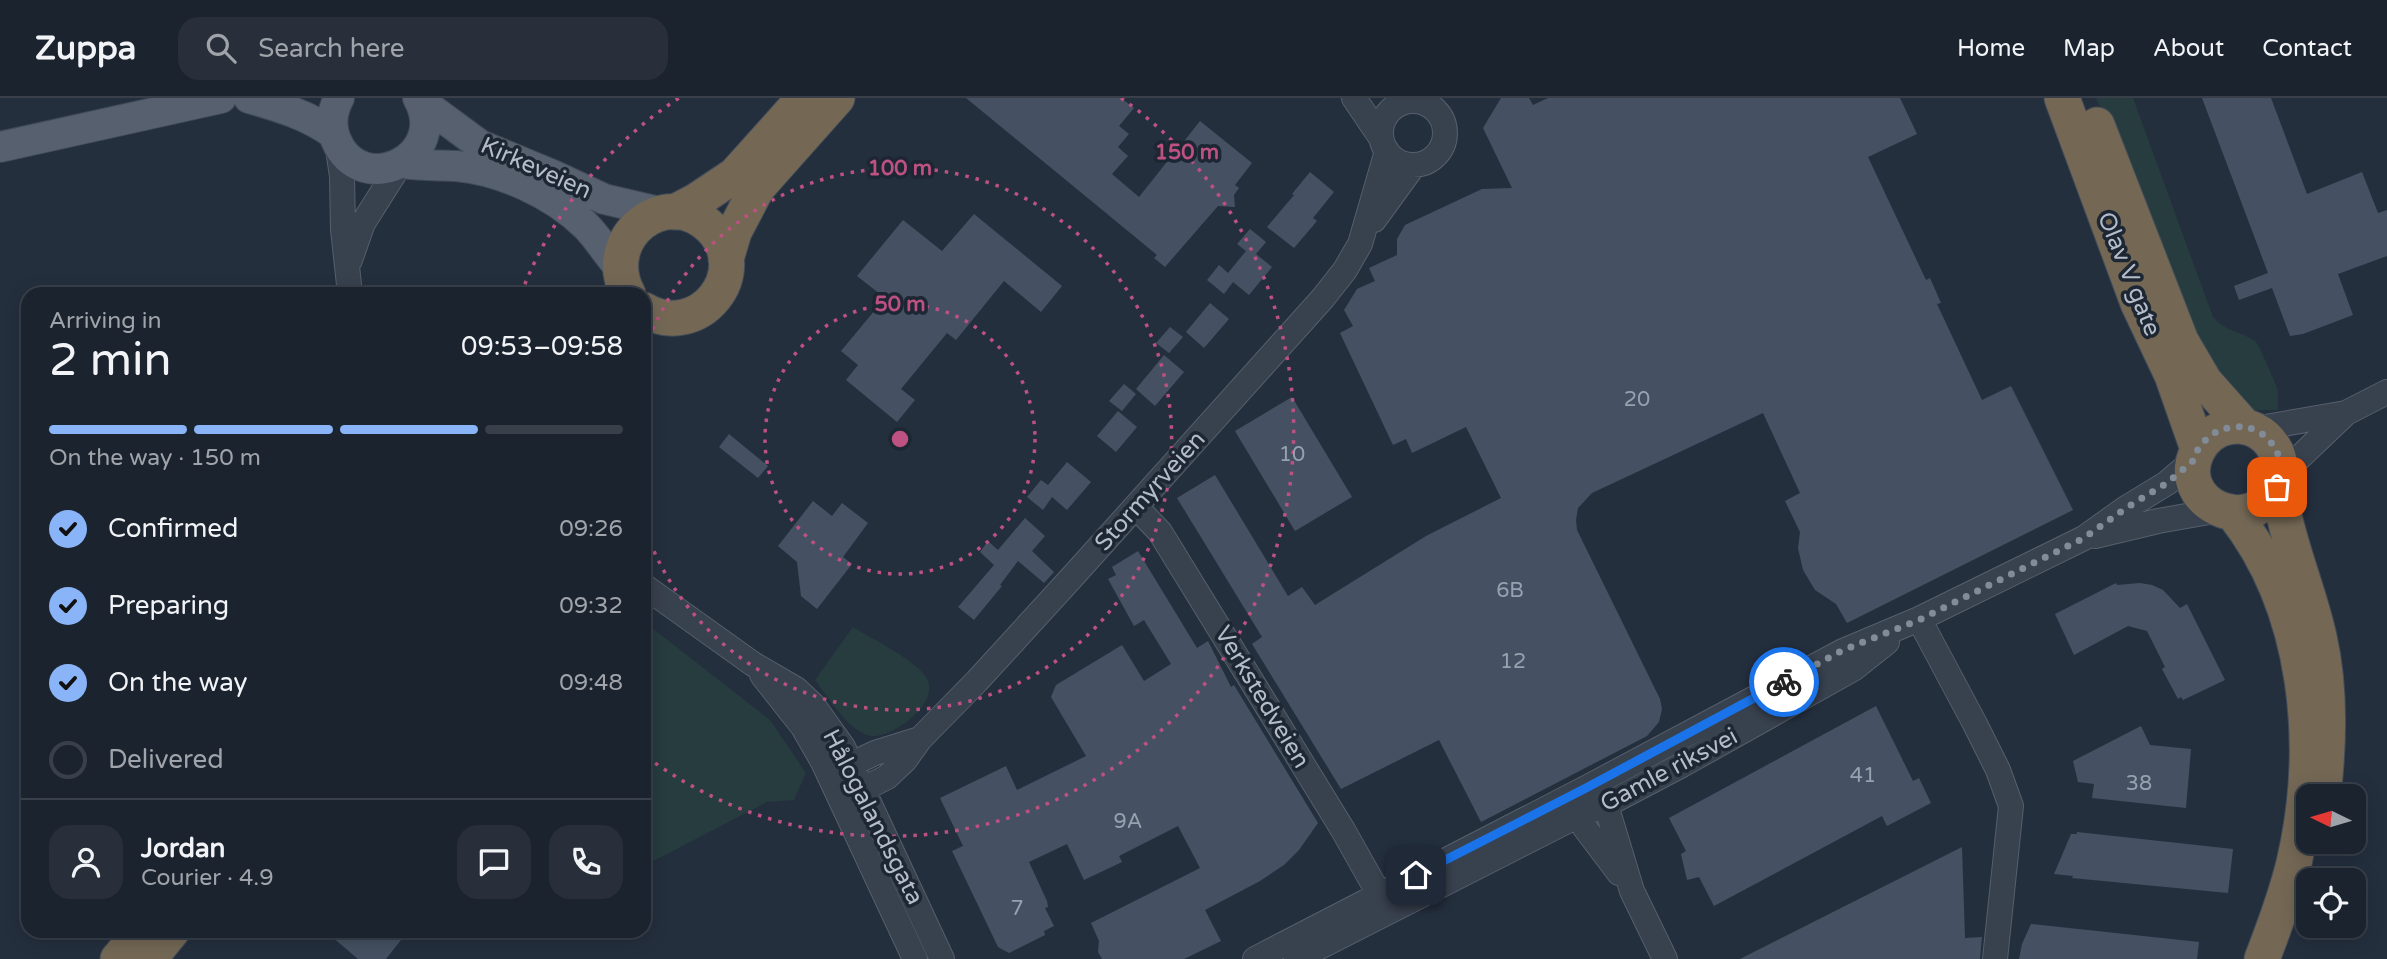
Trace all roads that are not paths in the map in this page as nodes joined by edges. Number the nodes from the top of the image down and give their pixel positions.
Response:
1 (221, 98) edge
2 (249, 98) edge
3 (339, 98) edge
4 (804, 98) edge
5 (837, 98) edge
6 (1354, 98) edge
7 (2062, 98) edge
8 (2087, 98) edge
9 (419, 99) edge
10 (1405, 100) edge
11 (1442, 107) edge
12 (335, 139) junction
13 (1384, 145) junction
14 (0, 147) edge
15 (402, 163) junction
16 (1414, 165) junction
17 (669, 213) junction
18 (1365, 232) junction
19 (726, 259) junction
20 (347, 268) junction
21 (621, 283) edge
22 (349, 287) edge
23 (651, 313) edge
24 (681, 318) junction
25 (651, 335) edge
26 (2387, 392) edge
27 (2346, 412) junction
28 (2250, 428) junction
29 (2196, 454) junction
30 (2279, 482) junction
31 (1136, 507) junction
32 (2226, 512) junction
33 (2084, 538) junction
34 (651, 591) edge
35 (1919, 620) junction
36 (753, 664) junction
37 (920, 738) junction
38 (852, 764) junction
39 (2324, 784) edge
40 (1586, 788) junction
41 (864, 789) junction
42 (842, 800) junction
43 (1606, 805) junction
44 (1579, 815) junction
45 (2313, 854) edge
46 (1632, 891) junction
47 (1379, 894) junction
48 (136, 938) edge
49 (166, 938) edge
50 (118, 959) edge
51 (149, 959) edge
52 (915, 959) edge
53 (942, 959) edge
54 (1255, 959) edge
55 (1296, 959) edge
56 (1665, 959) edge
57 (1995, 959) edge
58 (2262, 959) edge
59 (2286, 959) edge

1 - 14 main road
2 - 12 main road, Kirkeveien
3 - 12 main road
4 - 17 highway
5 - 19 highway
6 - 13 street
7 - 29 highway, Olav V gate
8 - 28 highway, Olav V gate
9 - 15 main road, Kirkeveien
9 - 17 main road, Kirkeveien
10 - 11 street
10 - 13 street
11 - 16 street
12 - 15 main road, Kirkeveien
12 - 20 street
13 - 16 street
13 - 18 street, Stormyrveien
15 - 20 street
15 - 21 main road, Kirkeveien
16 - 18 street, Stormyrveien
17 - 19 highway
17 - 21 highway
18 - 31 street, Stormyrveien
19 - 24 highway
20 - 22 street
23 - 24 highway
24 - 25 highway
26 - 27 street
27 - 28 street
27 - 30 street
28 - 29 highway
28 - 30 highway, Olav V gate
29 - 32 highway, Olav V gate
29 - 33 street, Gamle riksvei
30 - 32 highway
30 - 39 highway, Olav V gate
31 - 37 street, Stormyrveien
31 - 47 street, Verkstedveien
32 - 33 street, Gamle riksvei
32 - 58 highway, Olav V gate
33 - 35 street, Gamle riksvei
34 - 36 street, Hålogalandsgata
35 - 40 street, Gamle riksvei
35 - 43 street, Gamle riksvei
35 - 57 street
36 - 38 street, Hålogalandsgata
36 - 42 street, Hålogalandsgata
37 - 38 street, Stormyrveien
37 - 41 street, Stormyrveien
38 - 41 street, Hålogalandsgata
38 - 42 street
40 - 43 street
40 - 44 street
40 - 47 street, Gamle riksvei
41 - 42 street, Stormyrveien
41 - 53 street, Hålogalandsgata
42 - 52 street, Hålogalandsgata
43 - 44 street, Gamle riksvei
43 - 46 street
44 - 46 street
44 - 55 street, Gamle riksvei
45 - 59 highway
46 - 56 street
47 - 54 street, Gamle riksvei
48 - 50 highway
49 - 51 highway

